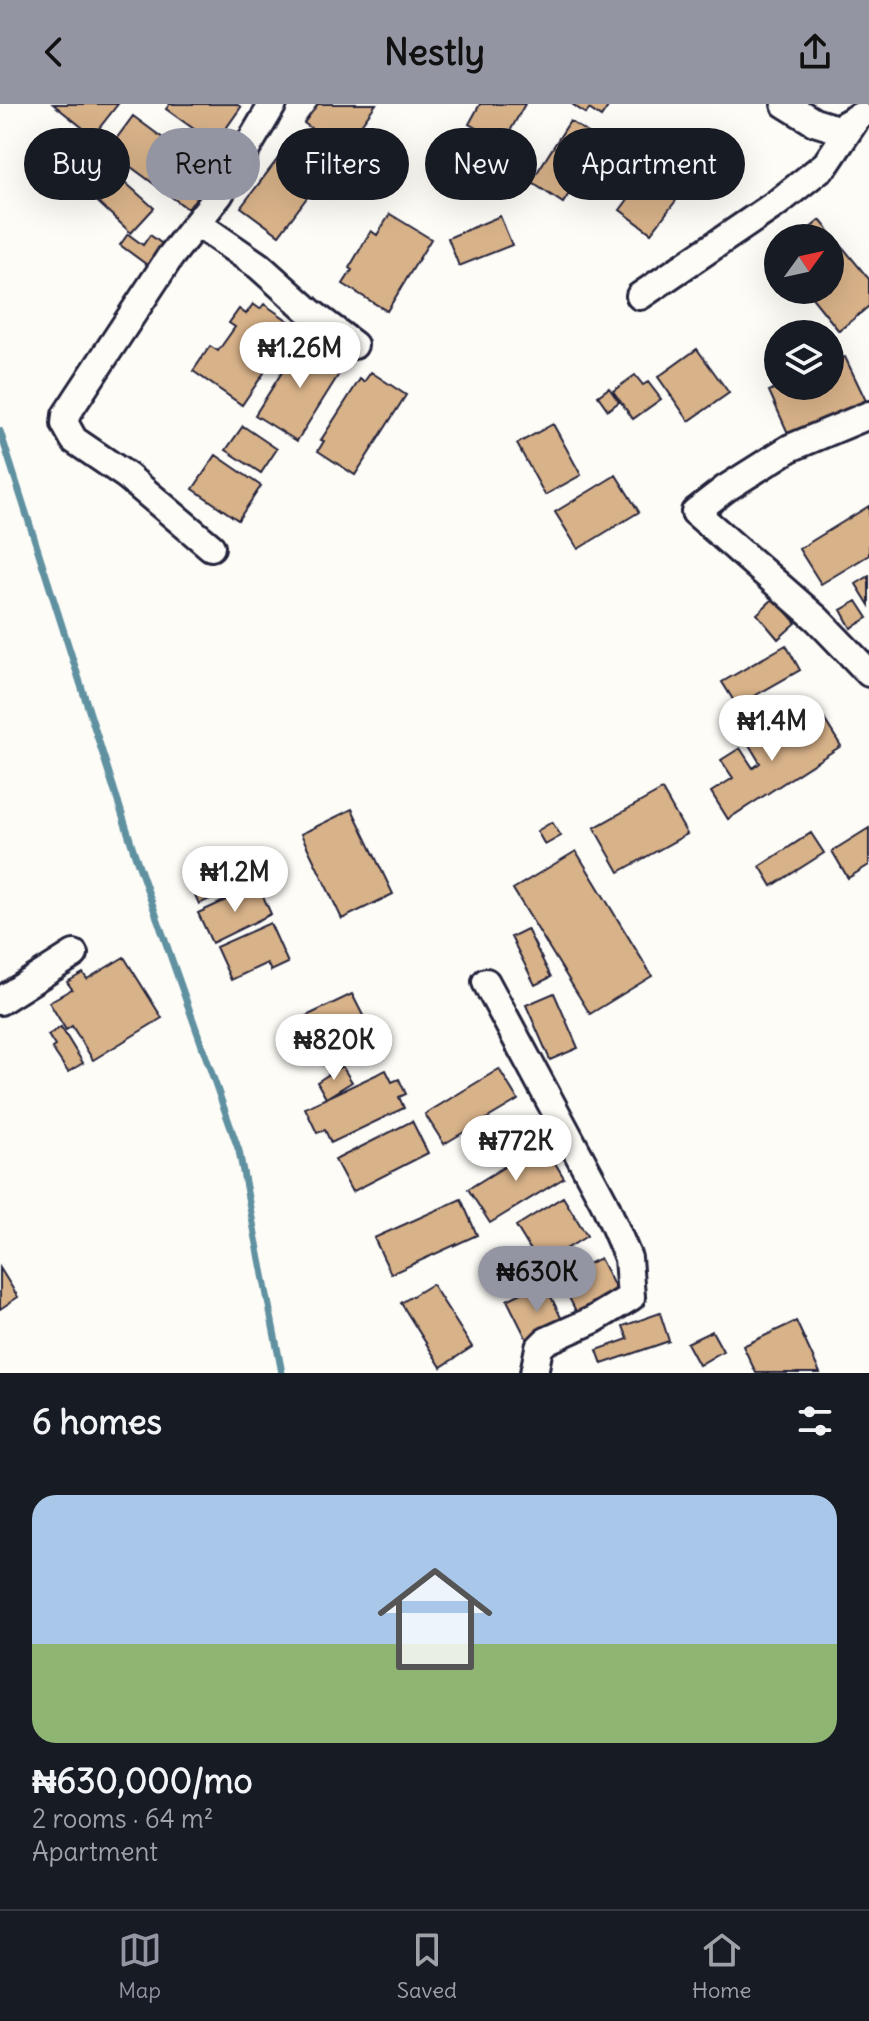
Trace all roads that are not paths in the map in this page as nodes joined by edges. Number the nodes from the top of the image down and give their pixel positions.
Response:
1 (273, 104) edge
2 (785, 104) edge
3 (862, 114) edge
4 (198, 224) junction
5 (640, 296) dead end
6 (354, 345) dead end
7 (869, 415) edge
8 (211, 547) dead end
9 (869, 673) edge
10 (74, 954) dead end
11 (486, 982) dead end
12 (0, 1001) edge
13 (534, 1373) edge

1 - 4 street
2 - 3 street
3 - 5 street
4 - 6 street
4 - 8 street
7 - 9 street
10 - 12 street
11 - 13 street

